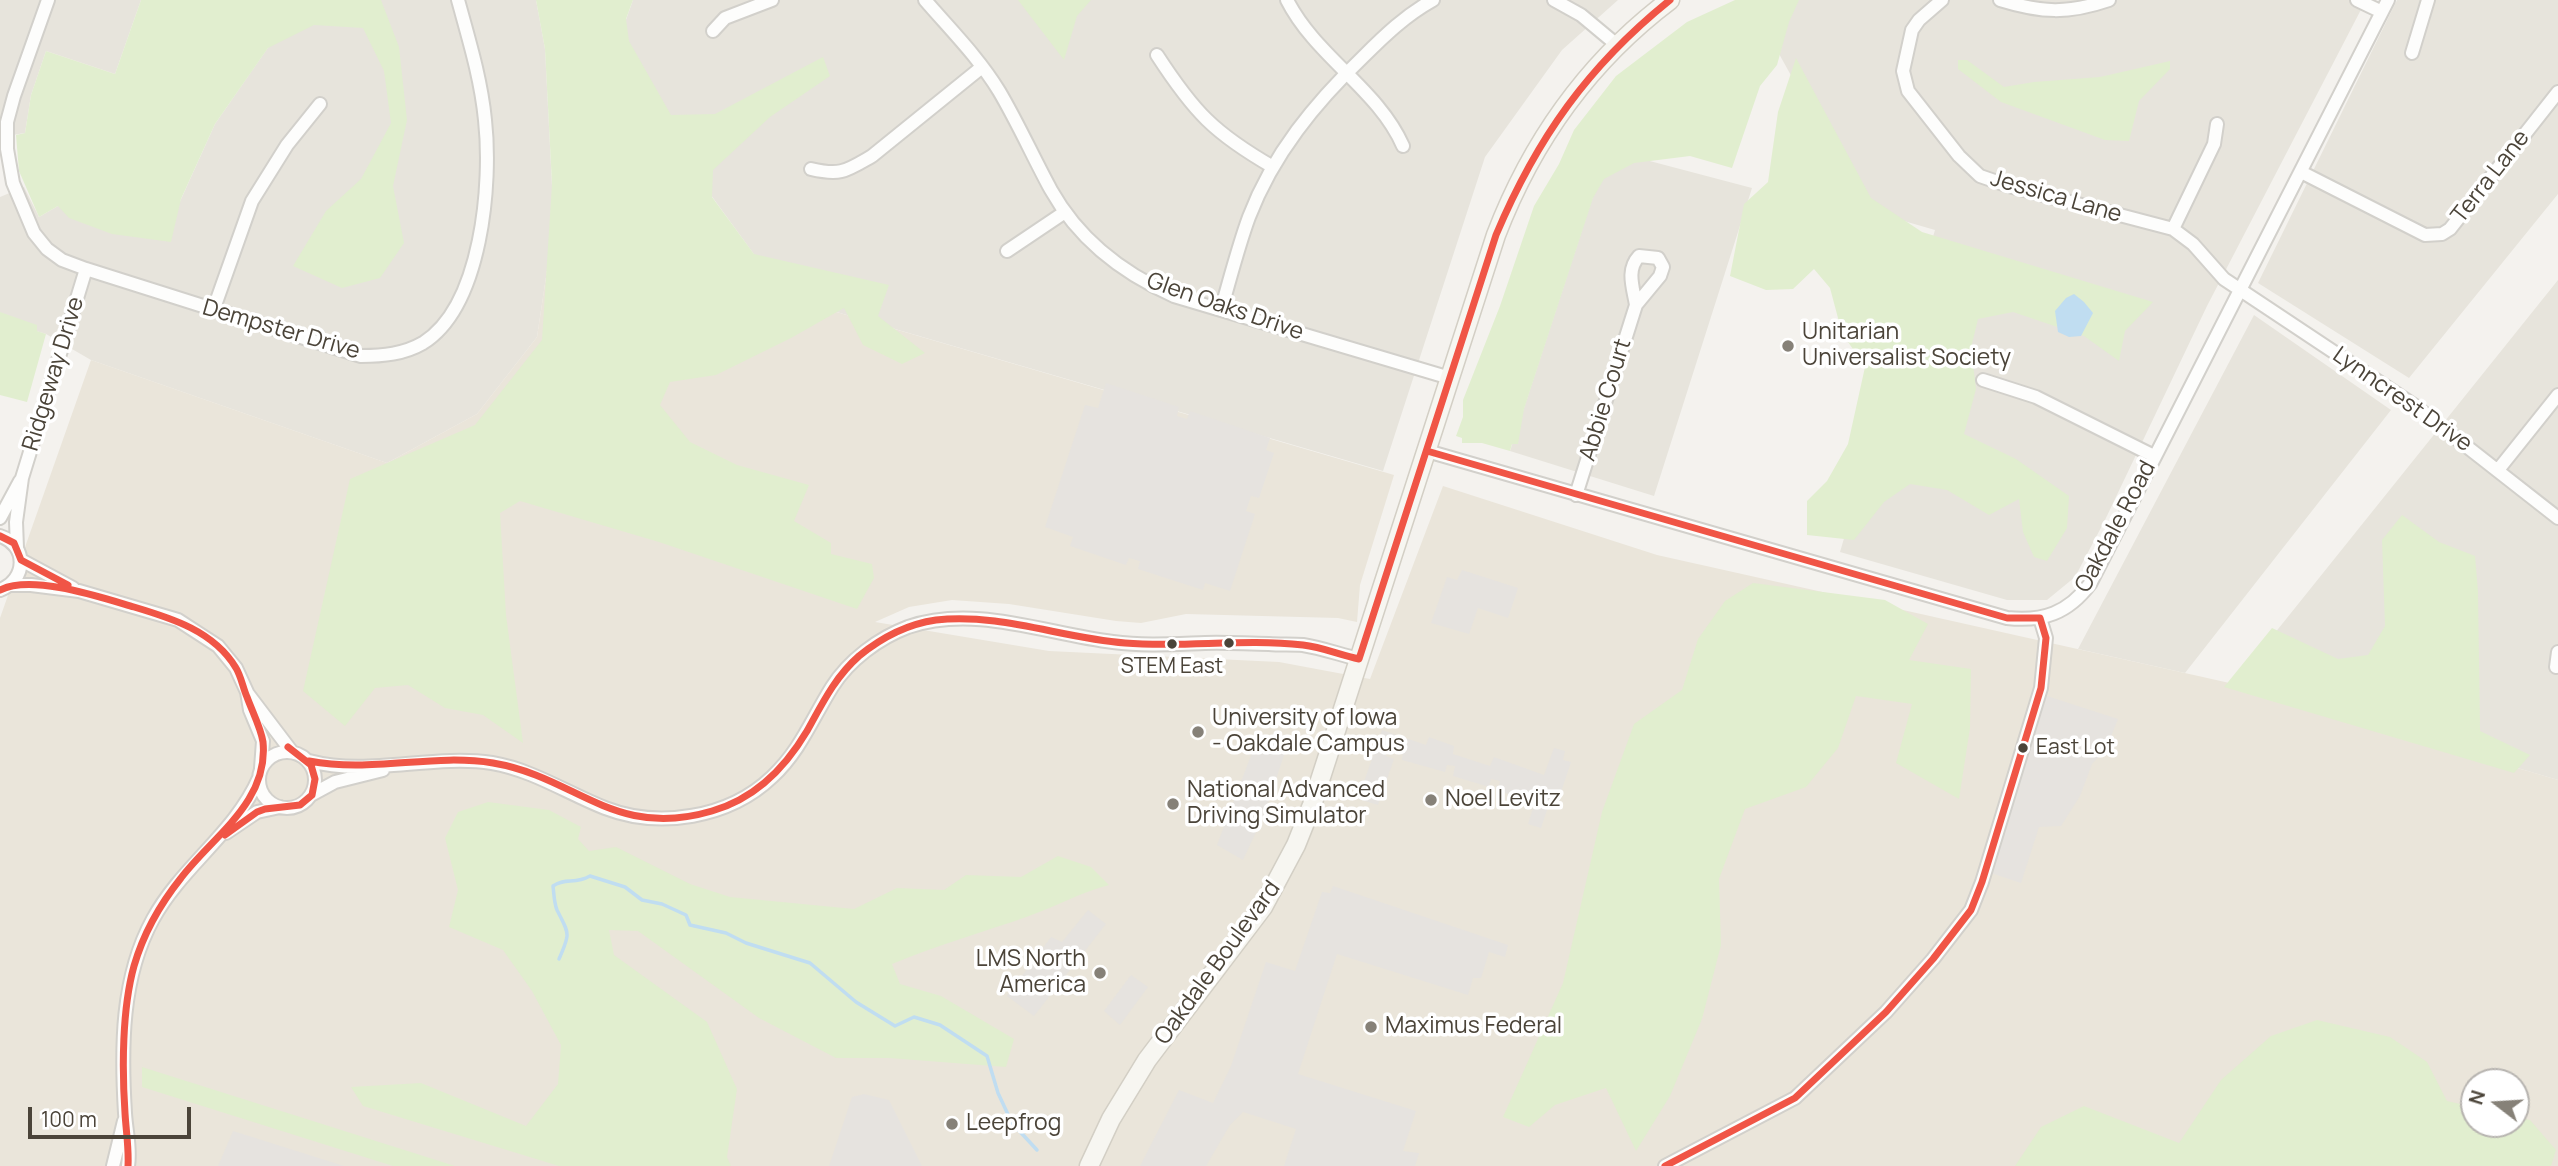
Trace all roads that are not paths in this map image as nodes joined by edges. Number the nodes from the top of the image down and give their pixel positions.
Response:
1 (47, 0) edge
2 (458, 0) edge
3 (772, 0) edge
4 (925, 0) edge
5 (1287, 0) edge
6 (1433, 0) edge
7 (1554, 0) edge
8 (1670, 0) edge
9 (1942, 0) edge
10 (2000, 0) edge
11 (2109, 0) edge
12 (2357, 0) edge
13 (2388, 0) edge
14 (2428, 0) edge
15 (2382, 12) junction
16 (713, 31) dead end
17 (1617, 45) junction
18 (2413, 53) dead end
19 (1157, 55) dead end
20 (982, 67) junction
21 (1345, 74) junction
22 (2558, 92) edge
23 (320, 104) dead end
24 (2217, 124) dead end
25 (1403, 146) dead end
26 (1273, 167) junction
27 (811, 169) dead end
28 (2301, 172) junction
29 (1065, 212) junction
30 (2173, 229) junction
31 (1007, 251) dead end
32 (86, 269) junction
33 (2240, 289) junction
34 (1636, 305) dead end
35 (1221, 310) junction
36 (213, 311) junction
37 (1450, 378) junction
38 (1983, 380) dead end
39 (2558, 394) edge
40 (1427, 451) junction
41 (2154, 456) junction
42 (2498, 470) junction
43 (22, 478) junction
44 (1576, 495) junction
45 (0, 518) edge
46 (2558, 518) edge
47 (0, 536) edge
48 (19, 554) junction
49 (5, 587) edge
50 (79, 591) junction
51 (2040, 618) junction
52 (2558, 652) edge
53 (1359, 659) junction
54 (2556, 667) edge
55 (247, 692) junction
56 (292, 752) junction
57 (309, 761) junction
58 (397, 765) junction
59 (260, 773) junction
60 (311, 795) junction
61 (280, 807) junction
62 (220, 837) junction
63 (125, 1114) junction
64 (113, 1166) edge
65 (128, 1166) edge
66 (1089, 1166) edge
67 (1665, 1166) edge

1 - 32 street, Dempster Drive
2 - 36 street, Dempster Drive
3 - 16 street
4 - 20 street, Glen Oaks Drive
5 - 21 street
6 - 21 street
7 - 17 street
8 - 17 main road, Oakdale Boulevard
9 - 30 street, Jessica Lane
10 - 11 street
12 - 15 street
13 - 15 street, Oakdale Road
14 - 18 street
15 - 28 street, Oakdale Road
17 - 37 main road, Oakdale Boulevard
19 - 26 street
20 - 27 street
20 - 29 street, Glen Oaks Drive
21 - 25 street
21 - 26 street
22 - 28 street, Terra Lane
23 - 36 street
24 - 30 street
26 - 35 street
28 - 33 street, Oakdale Road
29 - 31 street
29 - 35 street, Glen Oaks Drive
30 - 33 street, Jessica Lane
32 - 36 street, Dempster Drive
32 - 43 street, Ridgeway Drive
33 - 41 street, Oakdale Road
33 - 42 street, Lynncrest Drive
34 - 44 street, Abbie Court
35 - 37 street, Glen Oaks Drive
37 - 40 main road, Oakdale Boulevard
38 - 41 street
39 - 42 street
40 - 44 street, Oakdale Road
40 - 53 main road, Oakdale Boulevard
41 - 51 street, Oakdale Road
42 - 46 street, Lynncrest Drive
43 - 45 street, Ridgeway Drive
43 - 48 street, Ridgeway Drive
44 - 51 street, Oakdale Road
47 - 48 street
48 - 49 street
48 - 50 street
49 - 50 street
50 - 55 street
51 - 67 street
52 - 54 street
53 - 58 street
53 - 66 main road, Oakdale Boulevard
55 - 56 street
55 - 59 street
56 - 57 street
56 - 59 street
57 - 58 street
57 - 60 street
58 - 60 street
59 - 61 street
59 - 62 street
60 - 61 street
61 - 62 street
62 - 63 street
63 - 64 street
63 - 65 street

